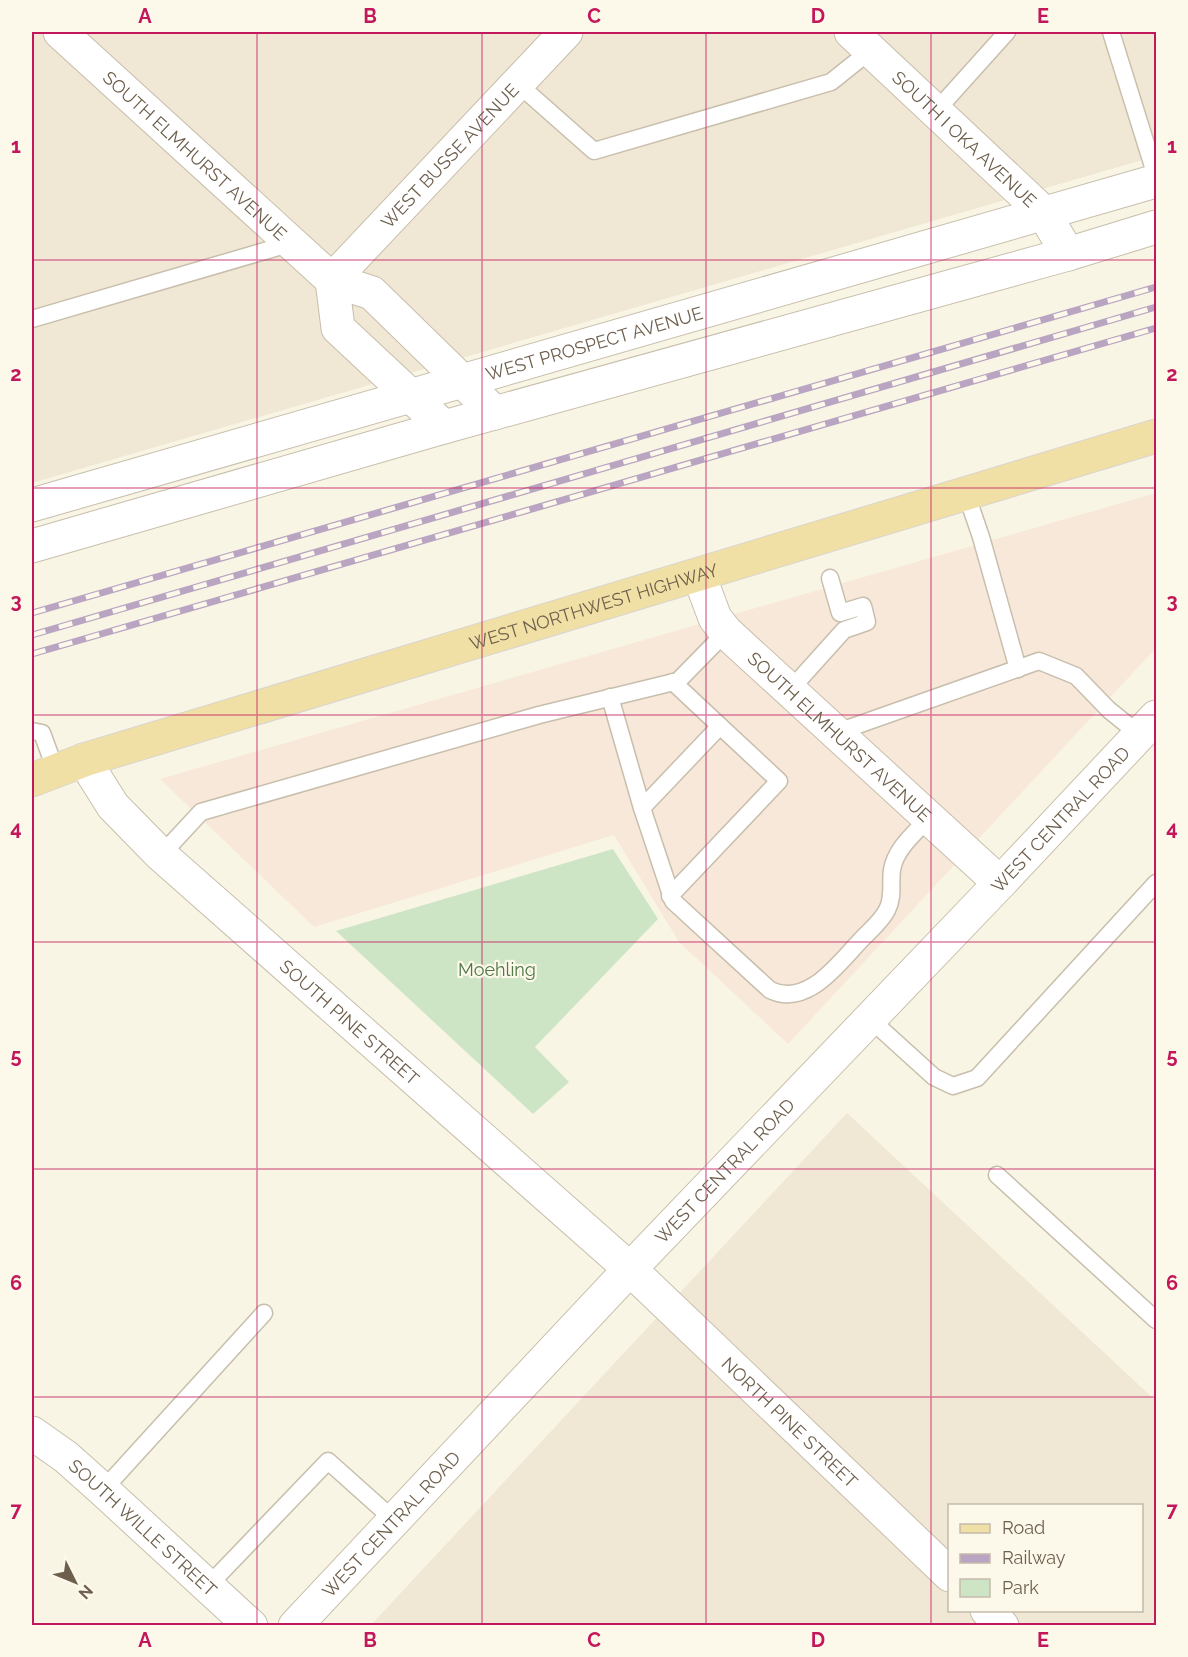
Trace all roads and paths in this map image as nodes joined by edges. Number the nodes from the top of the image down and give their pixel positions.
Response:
1 (60, 32) edge
2 (566, 32) edge
3 (1007, 32) edge
4 (1111, 32) edge
5 (861, 41) edge
6 (517, 83) junction
7 (936, 111) junction
8 (1156, 176) edge
9 (1156, 181) edge
10 (1044, 212) junction
11 (1156, 227) edge
12 (292, 243) junction
13 (1068, 254) junction
14 (332, 279) junction
15 (32, 319) edge
16 (461, 380) junction
17 (409, 396) junction
18 (495, 413) junction
19 (444, 427) junction
20 (1156, 436) edge
21 (966, 494) junction
22 (32, 504) edge
23 (32, 546) edge
24 (699, 575) junction
25 (830, 578) dead end
26 (840, 613) junction
27 (844, 630) junction
28 (726, 633) junction
29 (1018, 669) junction
30 (673, 682) junction
31 (790, 690) junction
32 (610, 697) junction
33 (720, 726) junction
34 (1148, 726) edge
35 (32, 731) edge
36 (835, 733) junction
37 (57, 771) edge
38 (642, 808) junction
39 (929, 818) junction
40 (161, 855) junction
41 (1000, 883) junction
42 (1156, 883) edge
43 (672, 898) junction
44 (870, 1019) junction
45 (997, 1175) dead end
46 (630, 1269) junction
47 (264, 1312) dead end
48 (1156, 1320) edge
49 (32, 1433) edge
50 (103, 1490) junction
51 (394, 1520) junction
52 (948, 1573) edge
53 (207, 1587) junction
54 (988, 1612) edge
55 (251, 1626) edge
56 (294, 1626) edge
57 (1002, 1626) edge

1 - 12 street, SOUTH ELMHURST AVENUE
2 - 6 street, WEST BUSSE AVENUE
3 - 7 lane
4 - 8 lane
5 - 6 lane
5 - 7 street, SOUTH I OKA AVENUE
6 - 14 street, WEST BUSSE AVENUE
7 - 10 street, SOUTH I OKA AVENUE
9 - 10 street, WEST PROSPECT AVENUE
10 - 13 street, SOUTH I OKA AVENUE
10 - 16 street, WEST PROSPECT AVENUE
11 - 13 street
12 - 14 street, SOUTH ELMHURST AVENUE
12 - 15 lane
13 - 18 street
14 - 16 street, SOUTH ELMHURST AVENUE
14 - 17 street
16 - 17 street, WEST PROSPECT AVENUE
16 - 18 street, SOUTH ELMHURST AVENUE
17 - 19 street
17 - 22 street, WEST PROSPECT AVENUE
18 - 19 street
19 - 23 street
20 - 21 main road, WEST NORTHWEST HIGHWAY
21 - 24 main road, WEST NORTHWEST HIGHWAY
21 - 29 lane
24 - 28 street, SOUTH ELMHURST AVENUE
24 - 37 main road, WEST NORTHWEST HIGHWAY
25 - 26 lane
26 - 27 lane
26 - 27 lane
27 - 31 lane
28 - 30 lane
28 - 31 street, SOUTH ELMHURST AVENUE
29 - 34 lane
29 - 36 lane
30 - 32 lane
30 - 33 lane
31 - 36 street, SOUTH ELMHURST AVENUE
32 - 38 lane
32 - 40 lane
33 - 38 lane
33 - 43 lane
34 - 41 street, WEST CENTRAL ROAD
35 - 37 lane
36 - 39 street, SOUTH ELMHURST AVENUE
37 - 40 street, SOUTH PINE STREET
38 - 43 lane
39 - 41 street, SOUTH ELMHURST AVENUE
39 - 43 lane
40 - 46 street, SOUTH PINE STREET
41 - 44 street, WEST CENTRAL ROAD
42 - 44 lane
44 - 46 street, WEST CENTRAL ROAD
45 - 48 lane
46 - 51 street, WEST CENTRAL ROAD
46 - 52 street, NORTH PINE STREET
47 - 50 lane
49 - 50 street, SOUTH WILLE STREET
50 - 53 street, SOUTH WILLE STREET
51 - 53 lane
51 - 56 street, WEST CENTRAL ROAD
53 - 55 street, SOUTH WILLE STREET
54 - 57 street

